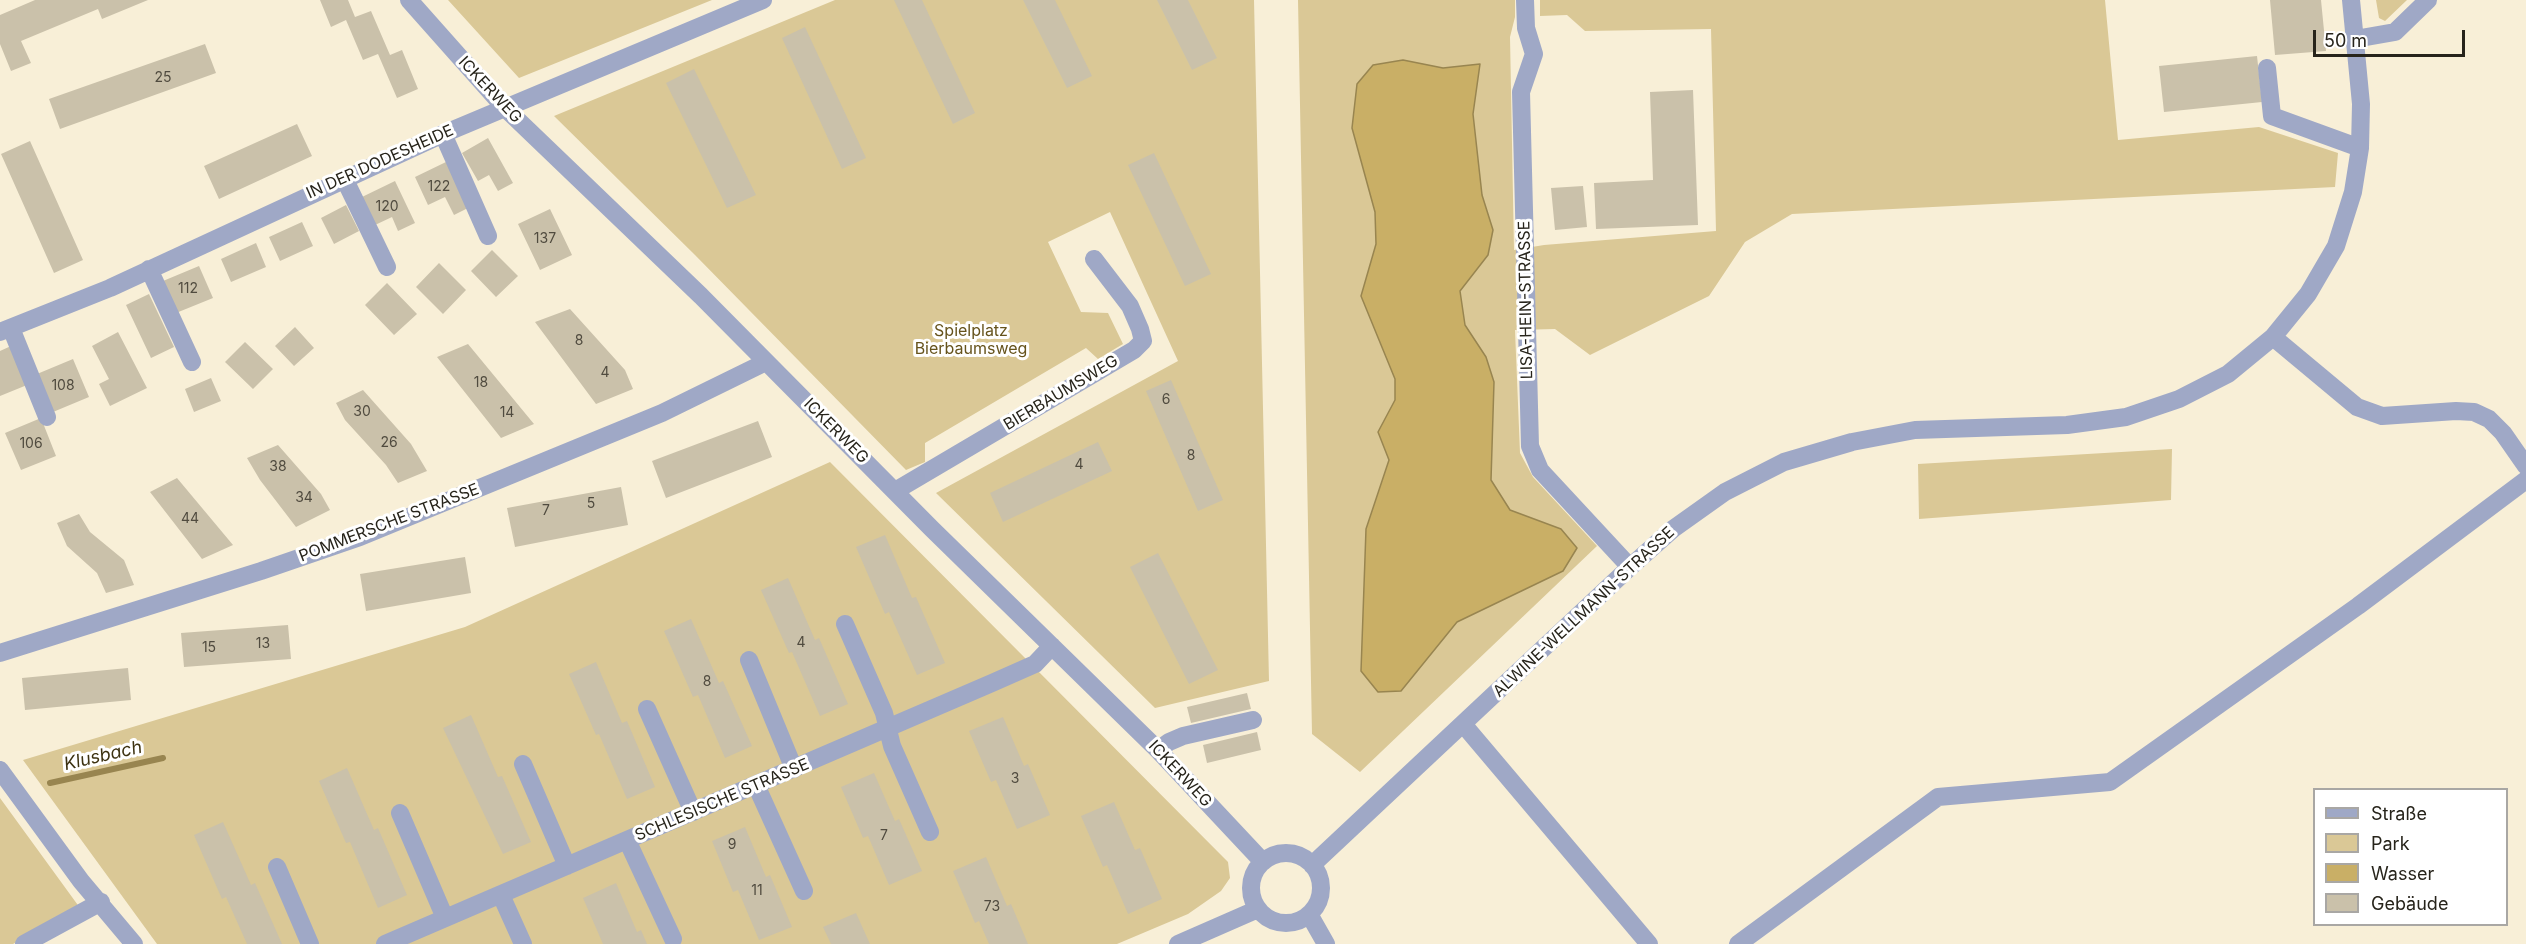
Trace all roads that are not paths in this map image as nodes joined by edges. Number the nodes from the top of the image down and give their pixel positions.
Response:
1 (410, 0) edge
2 (764, 0) edge
3 (1525, 0) edge
4 (2351, 0) edge
5 (2428, 0) edge
6 (2355, 39) junction
7 (2267, 68) dead end
8 (504, 107) junction
9 (443, 134) junction
10 (2360, 148) junction
11 (344, 178) junction
12 (488, 236) dead end
13 (1094, 259) dead end
14 (387, 267) dead end
15 (149, 269) junction
16 (5, 330) edge
17 (2273, 337) junction
18 (192, 362) dead end
19 (766, 362) junction
20 (46, 417) dead end
21 (2526, 466) edge
22 (2526, 480) edge
23 (895, 491) junction
24 (1630, 567) junction
25 (845, 624) dead end
26 (1052, 646) junction
27 (0, 653) edge
28 (749, 660) dead end
29 (647, 709) dead end
30 (1253, 720) dead end
31 (1463, 724) junction
32 (888, 729) junction
33 (1158, 750) junction
34 (523, 764) dead end
35 (794, 769) junction
36 (0, 770) edge
37 (756, 785) junction
38 (693, 812) junction
39 (400, 813) dead end
40 (930, 832) dead end
41 (627, 840) junction
42 (1263, 862) junction
43 (1312, 865) junction
44 (567, 866) junction
45 (277, 867) dead end
46 (804, 891) dead end
47 (501, 895) junction
48 (101, 902) junction
49 (1258, 909) junction
50 (1309, 914) junction
51 (446, 918) junction
52 (672, 939) dead end
53 (24, 944) edge
54 (134, 944) edge
55 (310, 944) edge
56 (385, 944) edge
57 (523, 944) edge
58 (1178, 944) edge
59 (1326, 944) edge
60 (1649, 944) edge
61 (1738, 944) edge

1 - 8 street, ICKERWEG
2 - 8 street, IN DER DODESHEIDE
3 - 24 street, LISA-HEIN-STRASSE
4 - 6 street, ALWINE-WELLMANN-STRASSE
5 - 6 street
6 - 10 street, ALWINE-WELLMANN-STRASSE
7 - 10 street
8 - 9 street, IN DER DODESHEIDE
8 - 19 street, ICKERWEG
9 - 11 street, IN DER DODESHEIDE
9 - 12 street
10 - 17 street, ALWINE-WELLMANN-STRASSE
11 - 14 street
11 - 15 street, IN DER DODESHEIDE
13 - 23 street, BIERBAUMSWEG
15 - 16 street, IN DER DODESHEIDE
15 - 18 street
16 - 20 street
17 - 21 street
17 - 24 street, ALWINE-WELLMANN-STRASSE
19 - 23 street, ICKERWEG
19 - 27 street, POMMERSCHE STRASSE
22 - 61 street
23 - 26 street, ICKERWEG
24 - 31 street, ALWINE-WELLMANN-STRASSE
25 - 32 street
26 - 32 street, SCHLESISCHE STRASSE
26 - 33 street, ICKERWEG
28 - 35 street
29 - 38 street
30 - 33 street
31 - 43 street, ALWINE-WELLMANN-STRASSE
31 - 60 street
32 - 35 street, SCHLESISCHE STRASSE
32 - 40 street
33 - 42 street, ICKERWEG
34 - 44 street
35 - 37 street, SCHLESISCHE STRASSE
36 - 48 street
37 - 38 street, SCHLESISCHE STRASSE
37 - 46 street
38 - 41 street, SCHLESISCHE STRASSE
39 - 51 street
41 - 44 street, SCHLESISCHE STRASSE
41 - 52 street
42 - 43 street
42 - 49 street
43 - 50 street
44 - 47 street, SCHLESISCHE STRASSE
45 - 55 street
47 - 51 street, SCHLESISCHE STRASSE
47 - 57 street
48 - 53 street
48 - 54 street
49 - 50 street
49 - 58 street
50 - 59 street
51 - 56 street, SCHLESISCHE STRASSE

